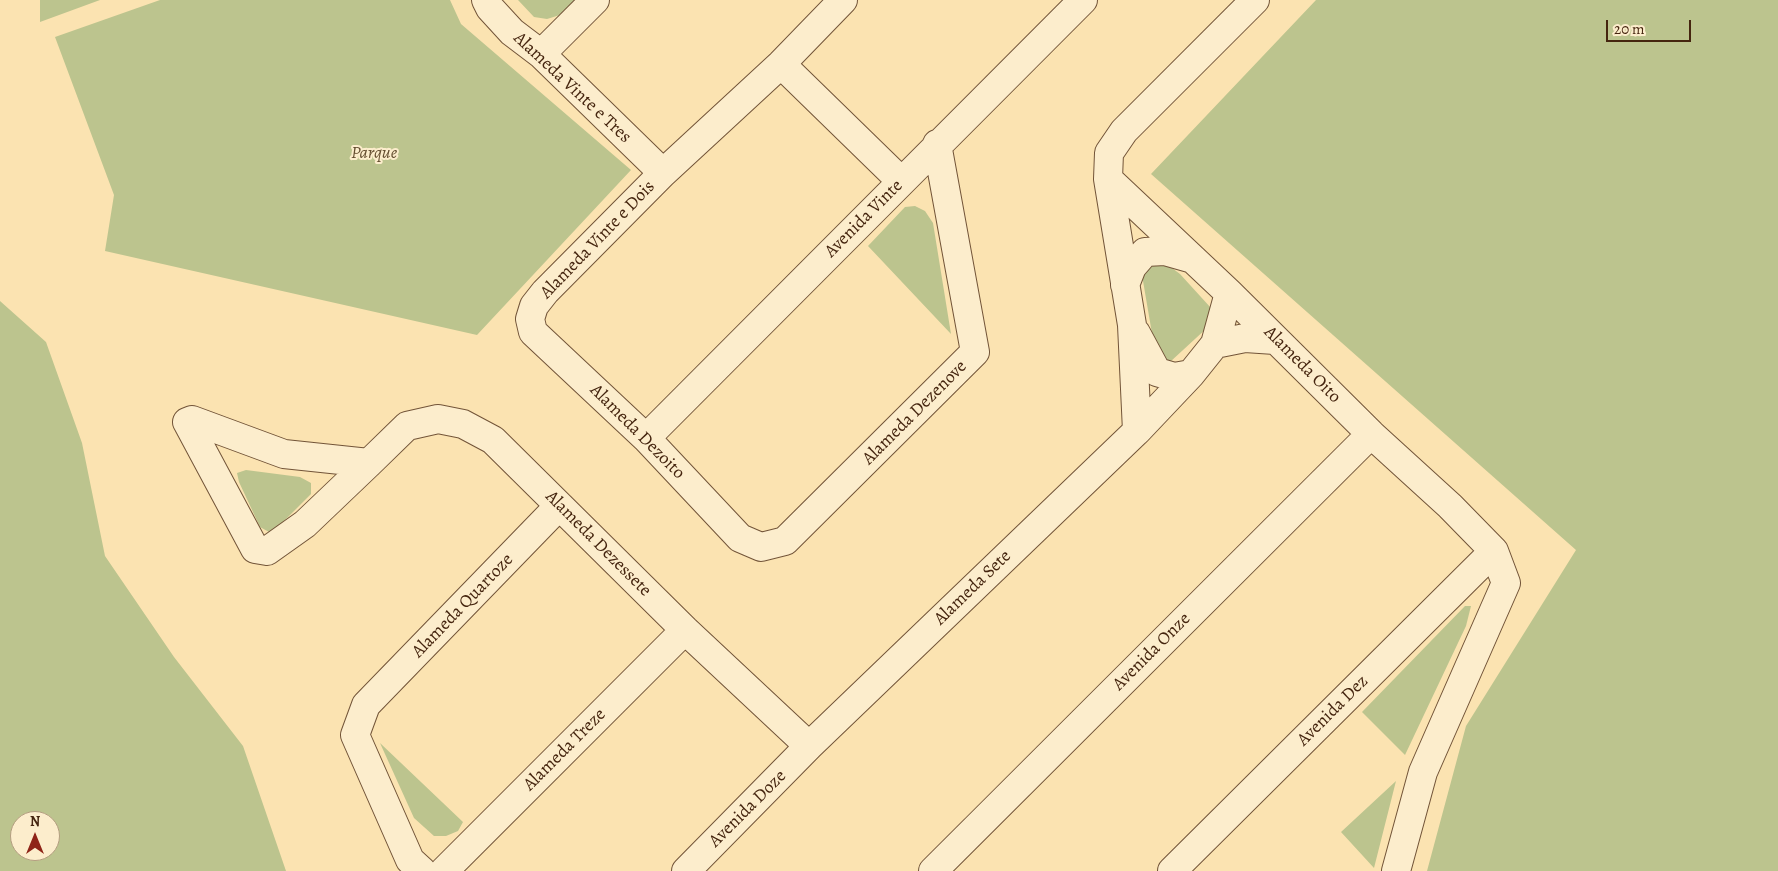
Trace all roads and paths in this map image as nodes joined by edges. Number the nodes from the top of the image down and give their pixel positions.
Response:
1 (486, 0) edge
2 (595, 0) edge
3 (843, 0) edge
4 (1083, 0) edge
5 (1255, 0) edge
6 (541, 54) junction
7 (781, 64) junction
8 (937, 144) junction
9 (663, 173) junction
10 (1108, 179) junction
11 (900, 181) junction
12 (1193, 259) junction
13 (1125, 285) junction
14 (1229, 293) junction
15 (534, 306) joint
16 (1132, 325) junction
17 (1275, 340) junction
18 (1215, 344) junction
19 (1191, 374) junction
20 (1137, 431) junction
21 (1371, 434) junction
22 (646, 438) junction
23 (284, 454) junction
24 (369, 464) junction
25 (559, 506) junction
26 (305, 524) junction
27 (762, 547) joint
28 (1494, 551) junction
29 (685, 630) junction
30 (809, 746) junction
31 (422, 871) edge
32 (444, 871) edge
33 (686, 871) edge
34 (933, 871) edge
35 (1172, 871) edge
36 (1396, 871) edge

1 - 6 street, Alameda Vinte e Tres
2 - 6 street
3 - 7 street, Alameda Vinte e Dois
4 - 8 street, Avenida Vinte
5 - 10 street
6 - 9 street, Alameda Vinte e Tres
7 - 9 street, Alameda Vinte e Dois
7 - 11 street
8 - 11 street, Avenida Vinte
8 - 27 street, Alameda Dezenove
9 - 15 street, Alameda Vinte e Dois
10 - 12 street, Alameda Oito
10 - 13 street
11 - 22 street, Avenida Vinte
12 - 13 street
12 - 14 street, Alameda Oito
13 - 16 street
14 - 17 street, Alameda Oito
14 - 18 street, Alameda Sete
15 - 22 street, Alameda Dezoito
16 - 19 street
16 - 20 street
17 - 18 street
17 - 21 street, Alameda Oito
18 - 19 street, Alameda Sete
19 - 20 street, Alameda Sete
20 - 30 street, Alameda Sete
21 - 28 street, Alameda Oito
21 - 34 street, Avenida Onze
22 - 27 street, Alameda Dezoito
23 - 24 street
23 - 26 street
23 - 26 street, Alameda Dezessete
24 - 25 street, Alameda Dezessete
24 - 26 street, Alameda Dezessete
25 - 29 street, Alameda Dezessete
25 - 31 street, Alameda Quartoze
28 - 35 street, Avenida Dez
28 - 36 street
29 - 30 street, Alameda Dezessete
29 - 32 street, Alameda Treze
30 - 33 street, Avenida Doze

